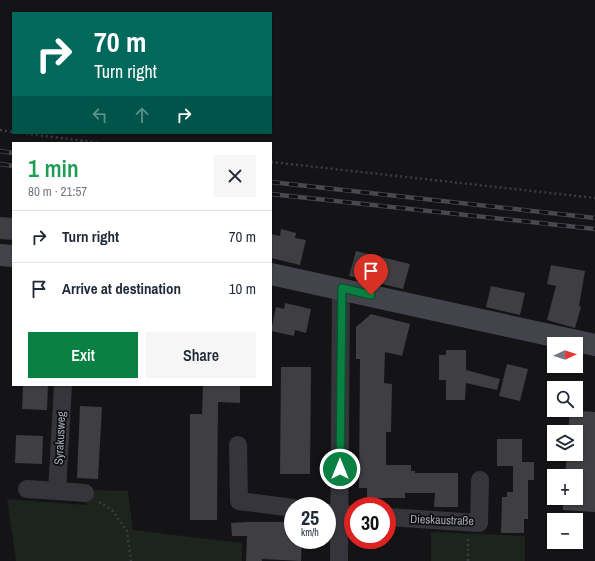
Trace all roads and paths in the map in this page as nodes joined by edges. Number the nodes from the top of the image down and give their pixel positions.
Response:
1 (0, 130) edge
2 (12, 132) edge
3 (29, 134) edge
4 (93, 142) edge
5 (272, 162) edge
6 (595, 198) edge
7 (0, 255) edge
8 (12, 256) edge
9 (272, 274) edge
10 (342, 288) junction
11 (595, 345) edge
12 (63, 386) edge
13 (238, 445) dead end
14 (480, 480) dead end
15 (27, 489) dead end
16 (57, 491) junction
17 (85, 493) joint
18 (284, 507) edge
19 (340, 514) edge
20 (396, 518) edge
21 (468, 523) junction
22 (131, 561) edge
23 (339, 561) edge
24 (468, 561) edge

1 - 2 path
3 - 4 path
5 - 6 path
7 - 8 main road
9 - 10 main road
10 - 11 main road
10 - 19 street
12 - 16 street, Syrakusweg
13 - 18 street
14 - 21 street, Dieskaustraße
15 - 16 street
16 - 17 street
17 - 22 path
19 - 23 street
20 - 21 street, Dieskaustraße
21 - 24 path

